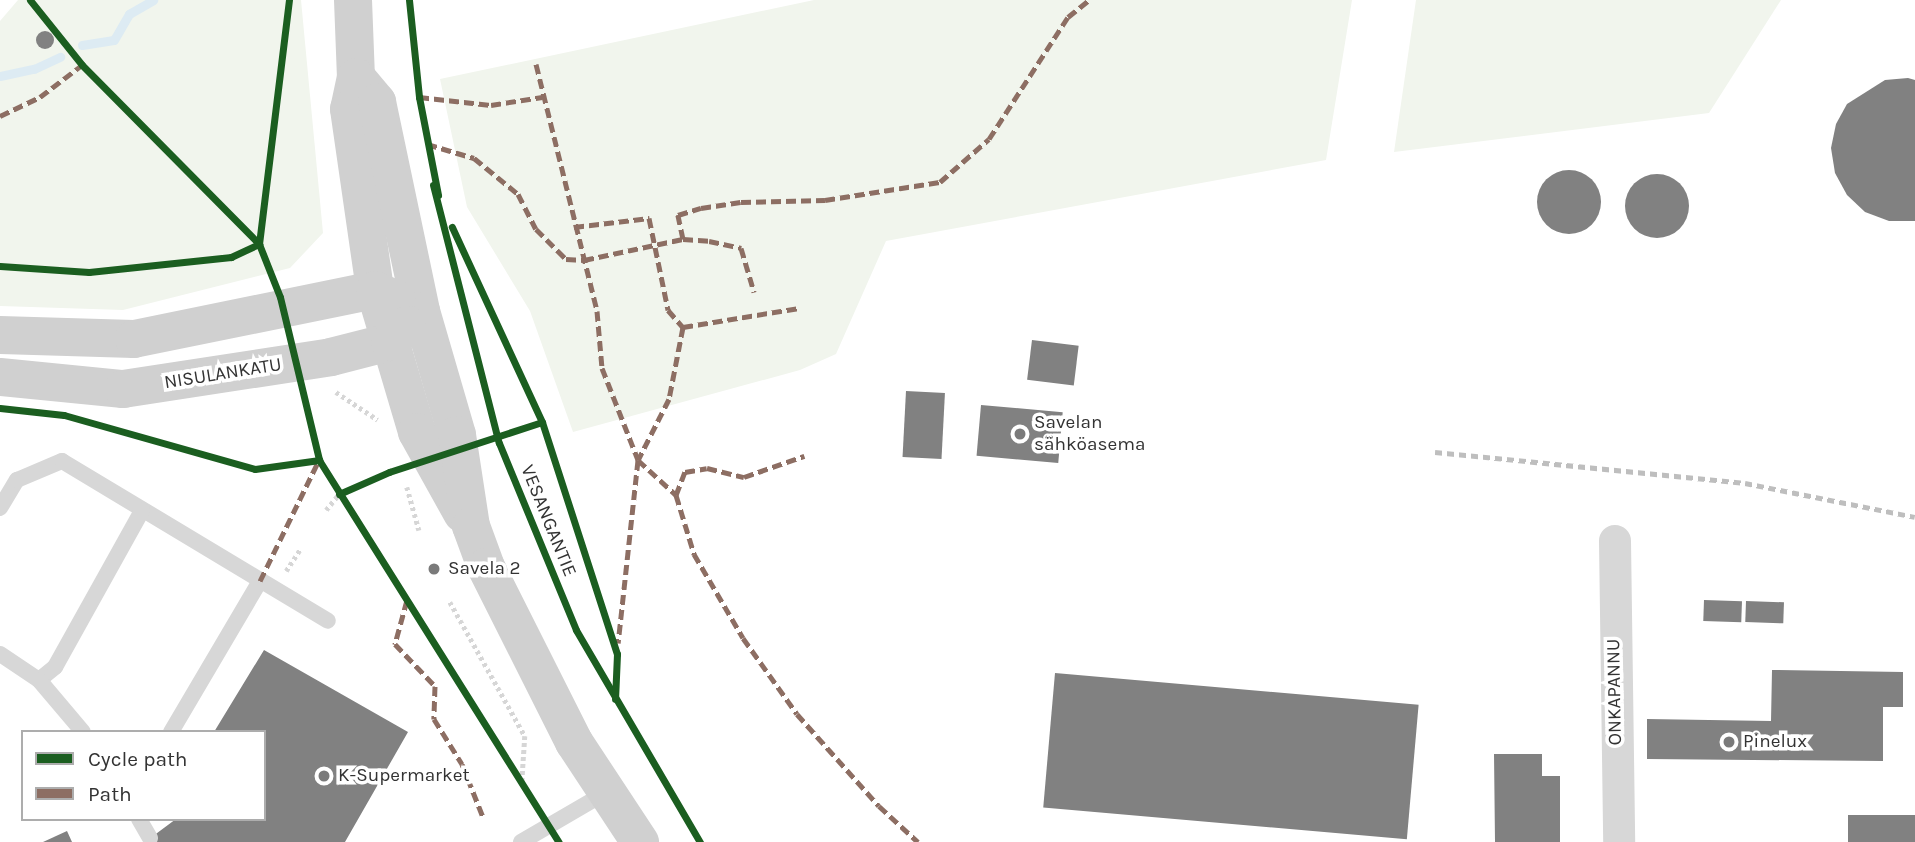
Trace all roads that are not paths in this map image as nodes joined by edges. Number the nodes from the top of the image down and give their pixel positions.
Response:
1 (353, 0) edge
2 (356, 76) junction
3 (375, 290) junction
4 (421, 311) junction
5 (0, 335) edge
6 (390, 342) junction
7 (0, 377) edge
8 (0, 508) edge
9 (142, 511) junction
10 (471, 526) junction
11 (1615, 541) dead end
12 (260, 581) junction
13 (328, 621) dead end
14 (0, 654) edge
15 (39, 680) junction
16 (81, 730) edge
17 (172, 730) edge
18 (607, 792) junction
19 (140, 821) edge
20 (150, 838) dead end
21 (520, 842) edge
22 (640, 842) edge
23 (1619, 842) edge

1 - 2 main road
2 - 3 main road
2 - 4 main road
3 - 4 main road
3 - 5 main road
3 - 6 main road
4 - 6 main road
4 - 10 main road
6 - 7 main road, NISULANKATU
6 - 10 main road
8 - 9 lane
9 - 12 lane
9 - 15 lane
10 - 18 main road
11 - 23 street, ONKAPANNU
12 - 13 lane
12 - 17 lane
14 - 15 lane
15 - 16 lane
18 - 21 lane
18 - 22 main road
19 - 20 lane

